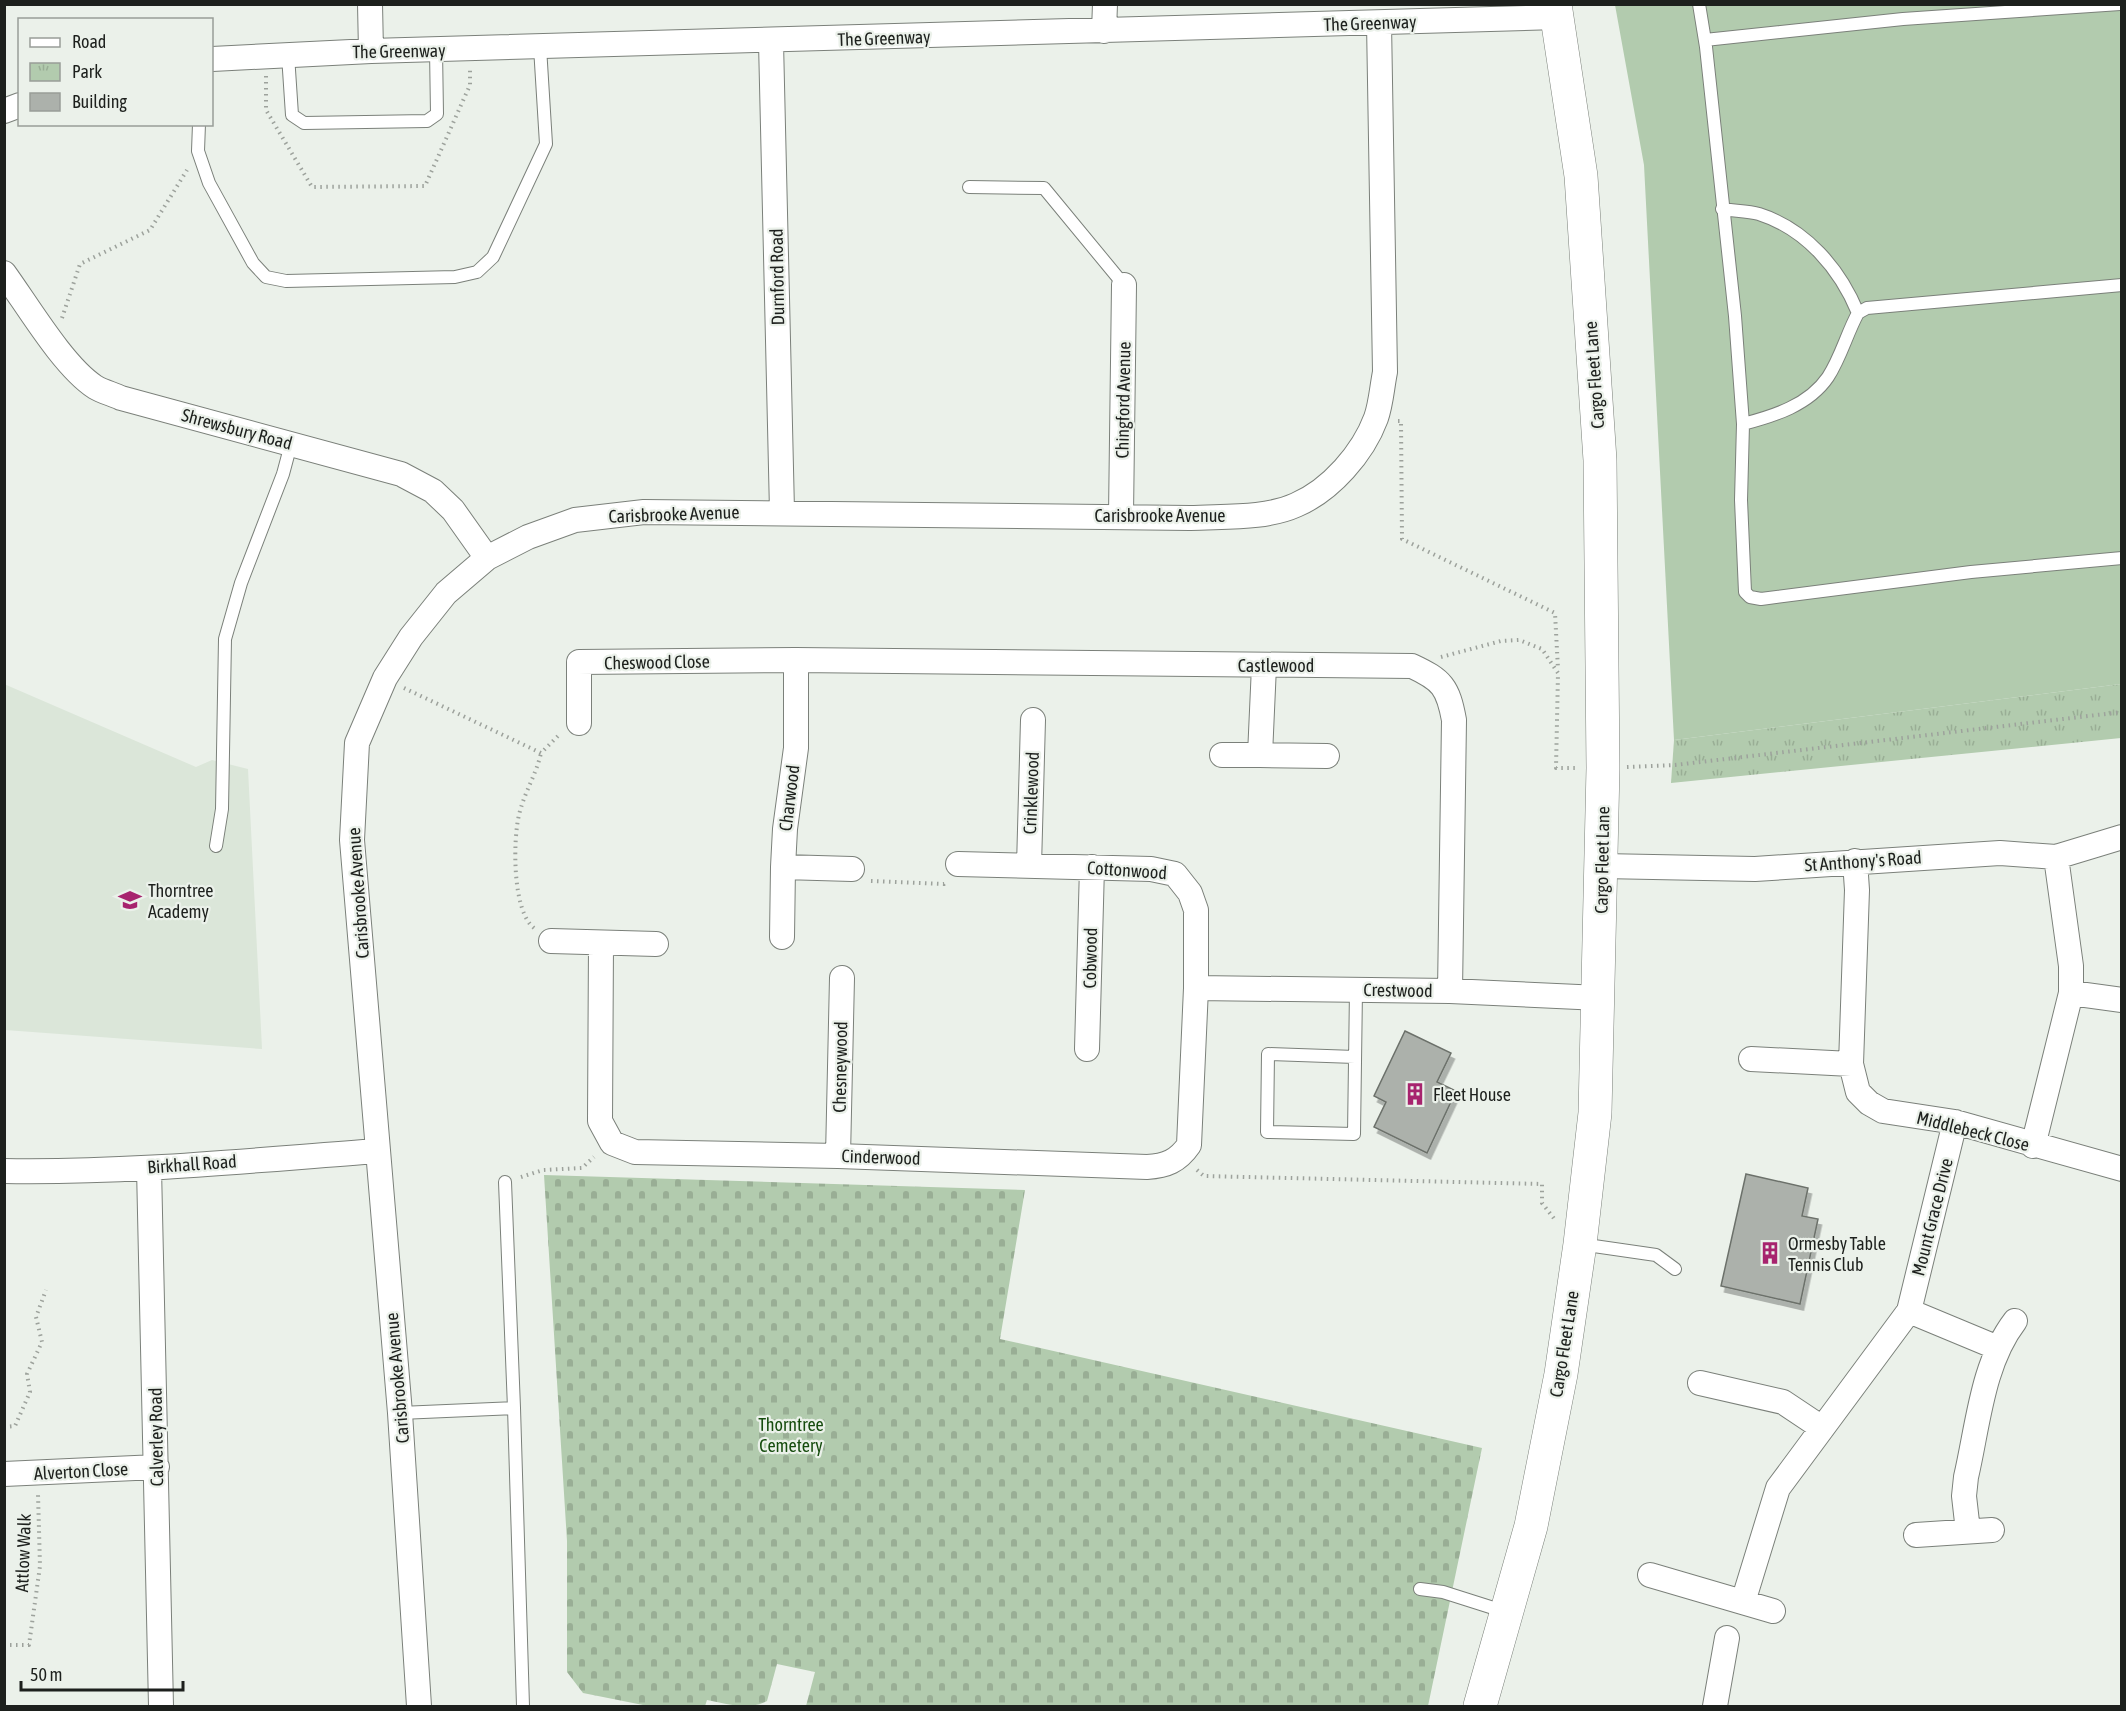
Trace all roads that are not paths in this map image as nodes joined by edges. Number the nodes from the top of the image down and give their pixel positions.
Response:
1 (370, 4) edge
2 (1105, 4) edge
3 (1699, 4) edge
4 (2120, 4) edge
5 (1556, 11) edge
6 (1379, 23) junction
7 (1104, 31) junction
8 (1705, 40) junction
9 (771, 42) junction
10 (540, 48) junction
11 (436, 50) junction
12 (371, 51) junction
13 (288, 55) junction
14 (213, 59) edge
15 (198, 126) edge
16 (969, 187) dead end
17 (1722, 209) junction
18 (4, 273) edge
19 (1124, 285) joint
20 (2121, 285) edge
21 (1858, 313) junction
22 (1743, 424) junction
23 (291, 444) junction
24 (782, 512) junction
25 (1122, 515) junction
26 (488, 558) junction
27 (2121, 558) edge
28 (796, 660) junction
29 (1264, 666) junction
30 (1033, 720) dead end
31 (579, 723) road end
32 (1222, 755) dead end
33 (1260, 755) junction
34 (1327, 756) dead end
35 (2121, 837) edge
36 (216, 846) dead end
37 (2055, 857) junction
38 (1855, 861) junction
39 (958, 864) road end
40 (1029, 866) junction
41 (1602, 866) junction
42 (783, 867) junction
43 (1092, 867) junction
44 (852, 869) road end
45 (782, 937) dead end
46 (551, 941) road end
47 (601, 943) junction
48 (656, 944) dead end
49 (842, 978) dead end
50 (1196, 988) junction
51 (1356, 990) junction
52 (1450, 991) junction
53 (2071, 993) junction
54 (1600, 998) junction
55 (2121, 1000) edge
56 (1087, 1049) dead end
57 (1355, 1057) junction
58 (1751, 1059) dead end
59 (1851, 1064) junction
60 (1955, 1122) junction
61 (2033, 1146) junction
62 (378, 1150) junction
63 (838, 1156) junction
64 (149, 1168) junction
65 (2121, 1169) edge
66 (4, 1171) edge
67 (506, 1182) road end
68 (1580, 1244) junction
69 (1675, 1269) dead end
70 (1909, 1311) junction
71 (2015, 1321) dead end
72 (1998, 1348) junction
73 (1700, 1383) dead end
74 (514, 1408) junction
75 (400, 1413) junction
76 (1822, 1428) junction
77 (157, 1467) junction
78 (4, 1474) edge
79 (1992, 1530) dead end
80 (1968, 1531) junction
81 (1916, 1535) dead end
82 (1650, 1575) dead end
83 (1420, 1589) dead end
84 (1743, 1602) junction
85 (1773, 1611) dead end
86 (1506, 1612) junction
87 (1727, 1638) dead end
88 (162, 1707) edge
89 (419, 1707) edge
90 (523, 1707) edge
91 (1480, 1707) edge
92 (1715, 1707) edge

1 - 12 street
2 - 7 street
3 - 8 lane
4 - 8 lane
5 - 6 street, The Greenway
5 - 41 main road, Cargo Fleet Lane
6 - 7 street, The Greenway
6 - 25 street, Carisbrooke Avenue
7 - 9 street, The Greenway
8 - 17 lane
9 - 10 street, The Greenway
9 - 24 street, Durnford Road
10 - 11 street, The Greenway
10 - 15 lane
11 - 12 street, The Greenway
11 - 13 lane
12 - 13 street, The Greenway
13 - 14 street, The Greenway
16 - 19 lane
17 - 21 lane
17 - 22 lane
18 - 23 street, Shrewsbury Road
19 - 25 street, Chingford Avenue
20 - 21 lane
21 - 22 lane
22 - 27 lane
23 - 26 street, Shrewsbury Road
23 - 36 lane
24 - 25 street, Carisbrooke Avenue
24 - 26 street, Carisbrooke Avenue
26 - 62 street, Carisbrooke Avenue
28 - 29 street, Castlewood
28 - 31 street, Cheswood Close
28 - 42 street, Charwood
29 - 33 street
29 - 52 street, Castlewood
30 - 40 street, Crinklewood
32 - 33 street
33 - 34 street
35 - 37 street, St Anthony's Road
37 - 38 street, St Anthony's Road
37 - 53 street
38 - 41 street, St Anthony's Road
38 - 59 street, Middlebeck Close
39 - 40 street, Cottonwood
40 - 43 street, Cottonwood
41 - 54 main road, Cargo Fleet Lane
42 - 44 street
42 - 45 street, Charwood
43 - 50 street, Cottonwood
43 - 56 street, Cobwood
46 - 47 street
47 - 48 street
47 - 63 street, Cinderwood
49 - 63 street, Chesneywood
50 - 51 street, Crestwood
50 - 63 street, Cinderwood
51 - 52 street, Crestwood
51 - 57 lane
52 - 54 street, Crestwood
53 - 55 street
53 - 61 street
54 - 68 main road, Cargo Fleet Lane
57 - 57 lane
58 - 59 street
59 - 60 street, Middlebeck Close
60 - 61 street, Middlebeck Close
60 - 70 street, Mount Grace Drive
61 - 65 street, Middlebeck Close
62 - 64 street, Birkhall Road
62 - 75 street, Carisbrooke Avenue
64 - 66 street, Birkhall Road
64 - 77 street, Calverley Road
67 - 74 lane
68 - 69 lane
68 - 86 main road, Cargo Fleet Lane
70 - 72 street
70 - 76 street, Mount Grace Drive
71 - 72 street
72 - 80 street
73 - 76 street
74 - 75 lane
74 - 90 lane
75 - 89 street, Carisbrooke Avenue
76 - 84 street, Mount Grace Drive
77 - 78 street, Alverton Close
77 - 88 street, Calverley Road
79 - 80 street
80 - 81 street
82 - 84 street
83 - 86 lane
84 - 85 street
86 - 91 main road, Cargo Fleet Lane
87 - 92 street

